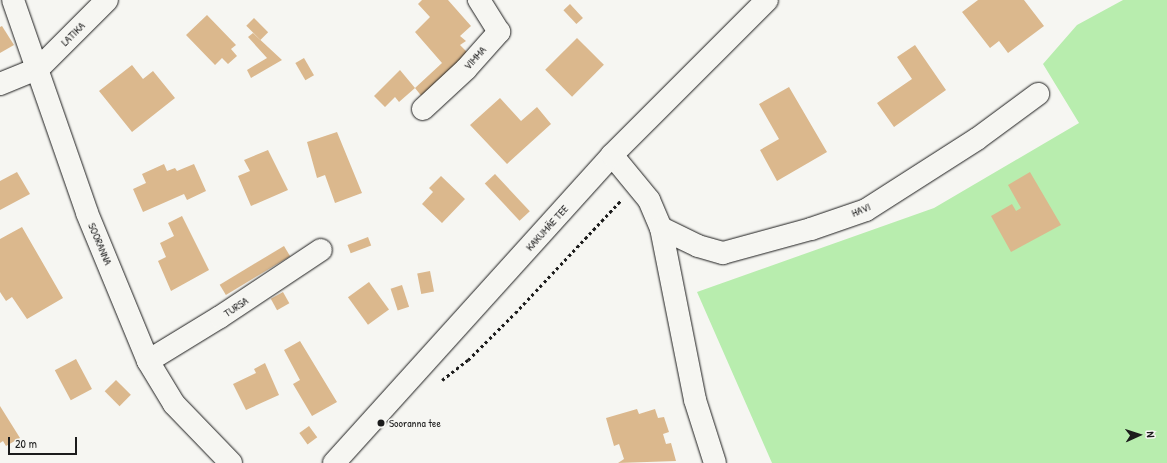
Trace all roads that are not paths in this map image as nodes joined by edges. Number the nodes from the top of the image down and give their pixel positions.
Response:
1 (13, 0) edge
2 (107, 0) edge
3 (479, 0) edge
4 (767, 0) edge
5 (39, 68) junction
6 (0, 84) edge
7 (1038, 94) dead end
8 (423, 109) dead end
9 (612, 155) junction
10 (661, 228) junction
11 (321, 250) dead end
12 (148, 360) junction
13 (231, 463) edge
14 (334, 463) edge
15 (715, 463) edge

1 - 5 street, SOORANNA
2 - 5 street, LATIKA
3 - 8 street, VIMMA
4 - 9 street, KAKUMÄE TEE
5 - 6 street
5 - 12 street, SOORANNA
7 - 10 street, HAVI
9 - 10 street
9 - 14 street, KAKUMÄE TEE
10 - 15 street
11 - 12 street, TURSA
12 - 13 street, SOORANNA

